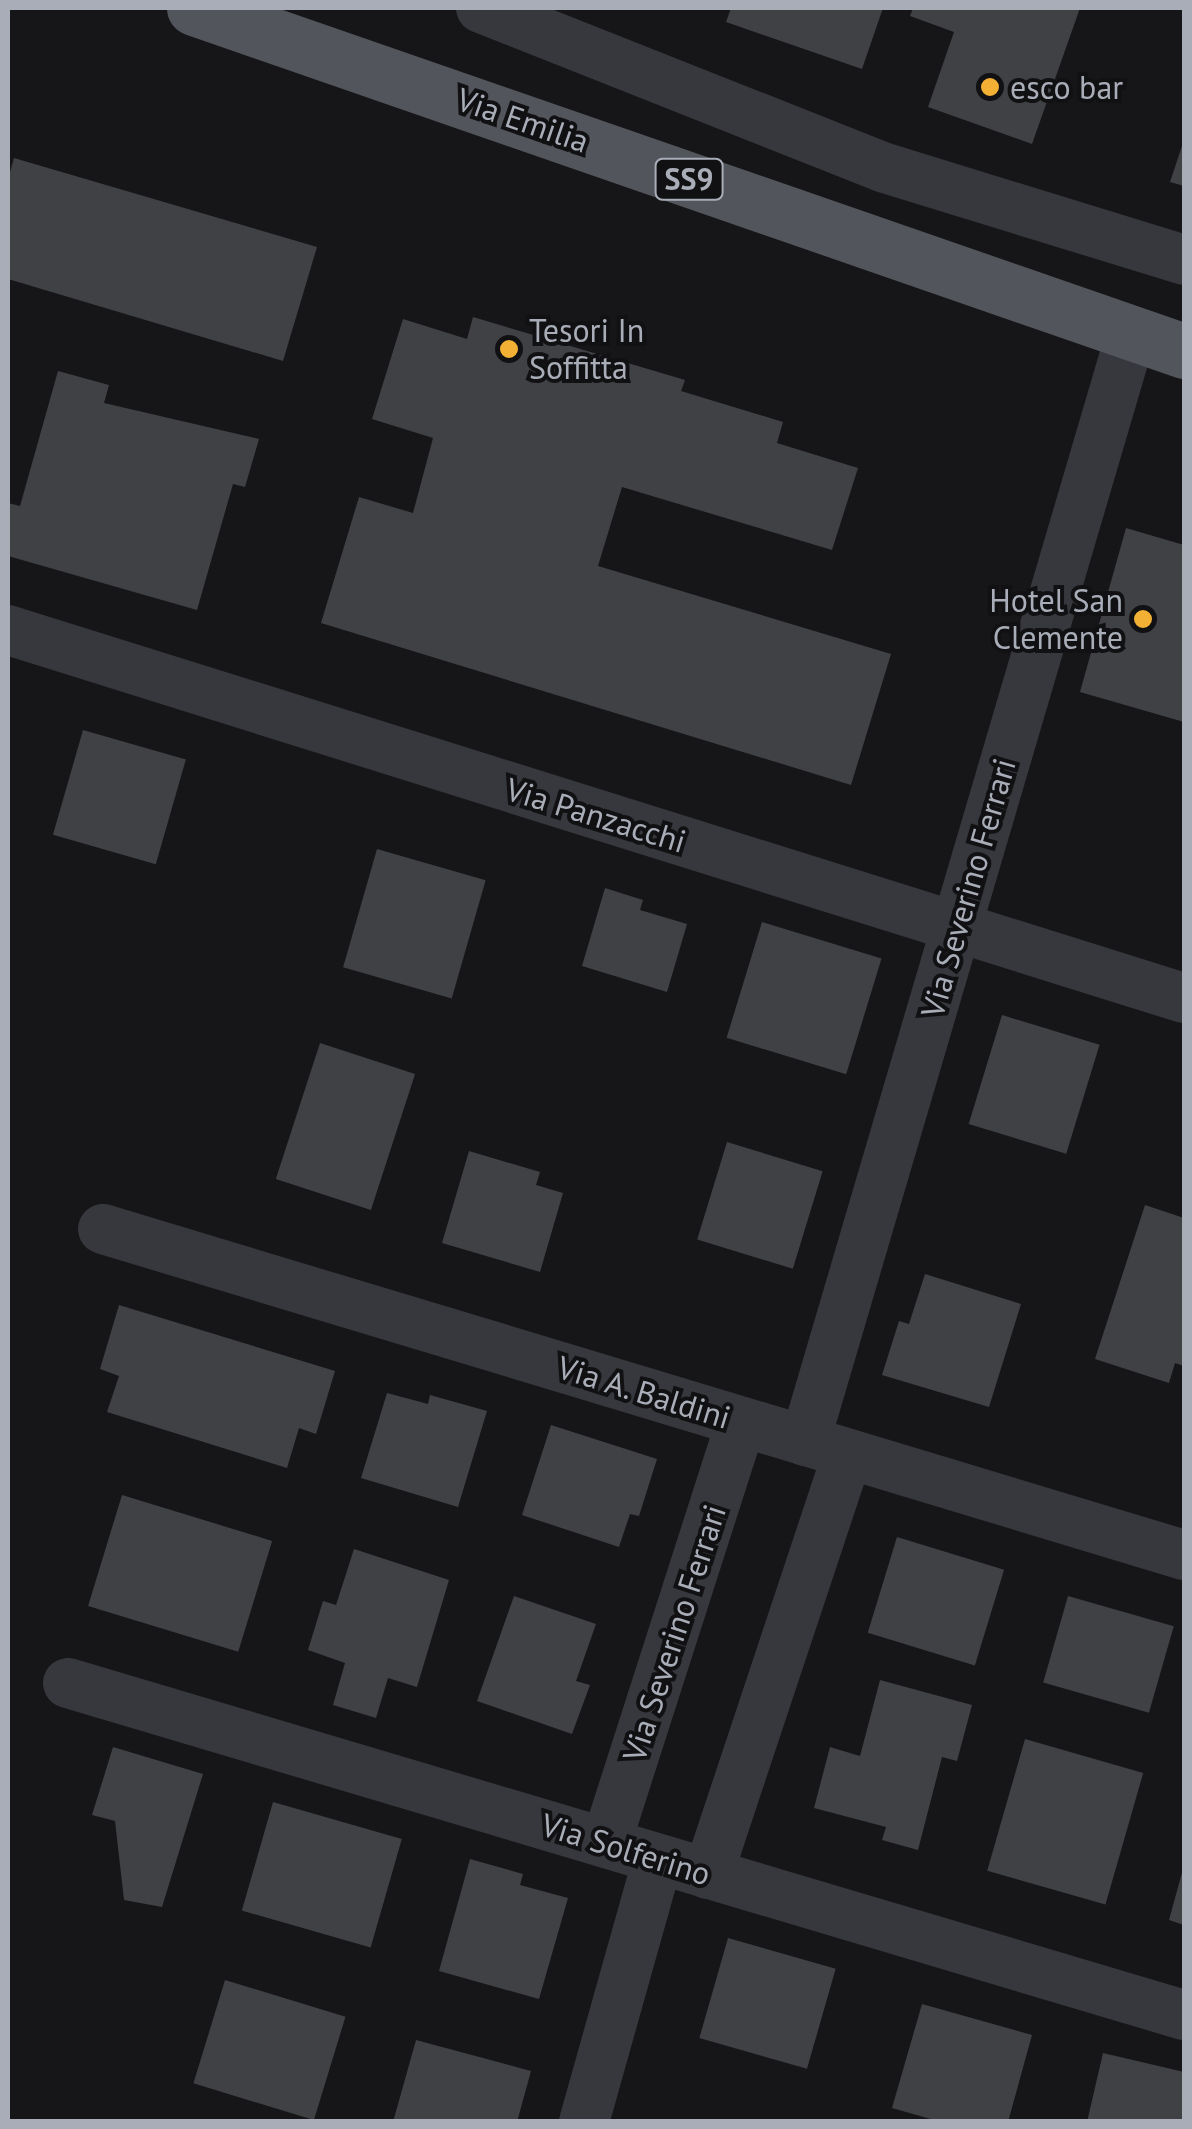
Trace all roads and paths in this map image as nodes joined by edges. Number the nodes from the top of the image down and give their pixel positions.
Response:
1 (194, 8) edge
2 (481, 8) edge
3 (882, 167) junction
4 (851, 236) junction
5 (1184, 260) edge
6 (1132, 334) junction
7 (1184, 351) edge
8 (8, 630) edge
9 (956, 928) junction
10 (1184, 998) edge
11 (103, 1229) dead end
12 (742, 1422) junction
13 (826, 1447) junction
14 (1184, 1555) edge
15 (68, 1683) dead end
16 (606, 1844) junction
17 (658, 1859) junction
18 (708, 1874) junction
19 (1184, 2015) edge
20 (584, 2122) edge

1 - 4 main road, Via Emilia / SS9
2 - 3 street
3 - 4 street
3 - 5 street
4 - 6 main road, Via Emilia / SS9
6 - 7 main road, Via Emilia / SS9
6 - 9 street, Via Severino Ferrari
8 - 9 street, Via Panzacchi
9 - 10 street, Via Panzacchi
9 - 13 street, Via Severino Ferrari
11 - 12 street, Via A. Baldini
12 - 13 street, Via A. Baldini
12 - 16 street, Via Severino Ferrari
13 - 14 street, Via A. Baldini
13 - 18 street, Via Severino Ferrari
15 - 16 street, Via Solferino
16 - 17 street, Via Solferino
17 - 18 street, Via Solferino
17 - 20 street
18 - 19 street, Via Solferino

